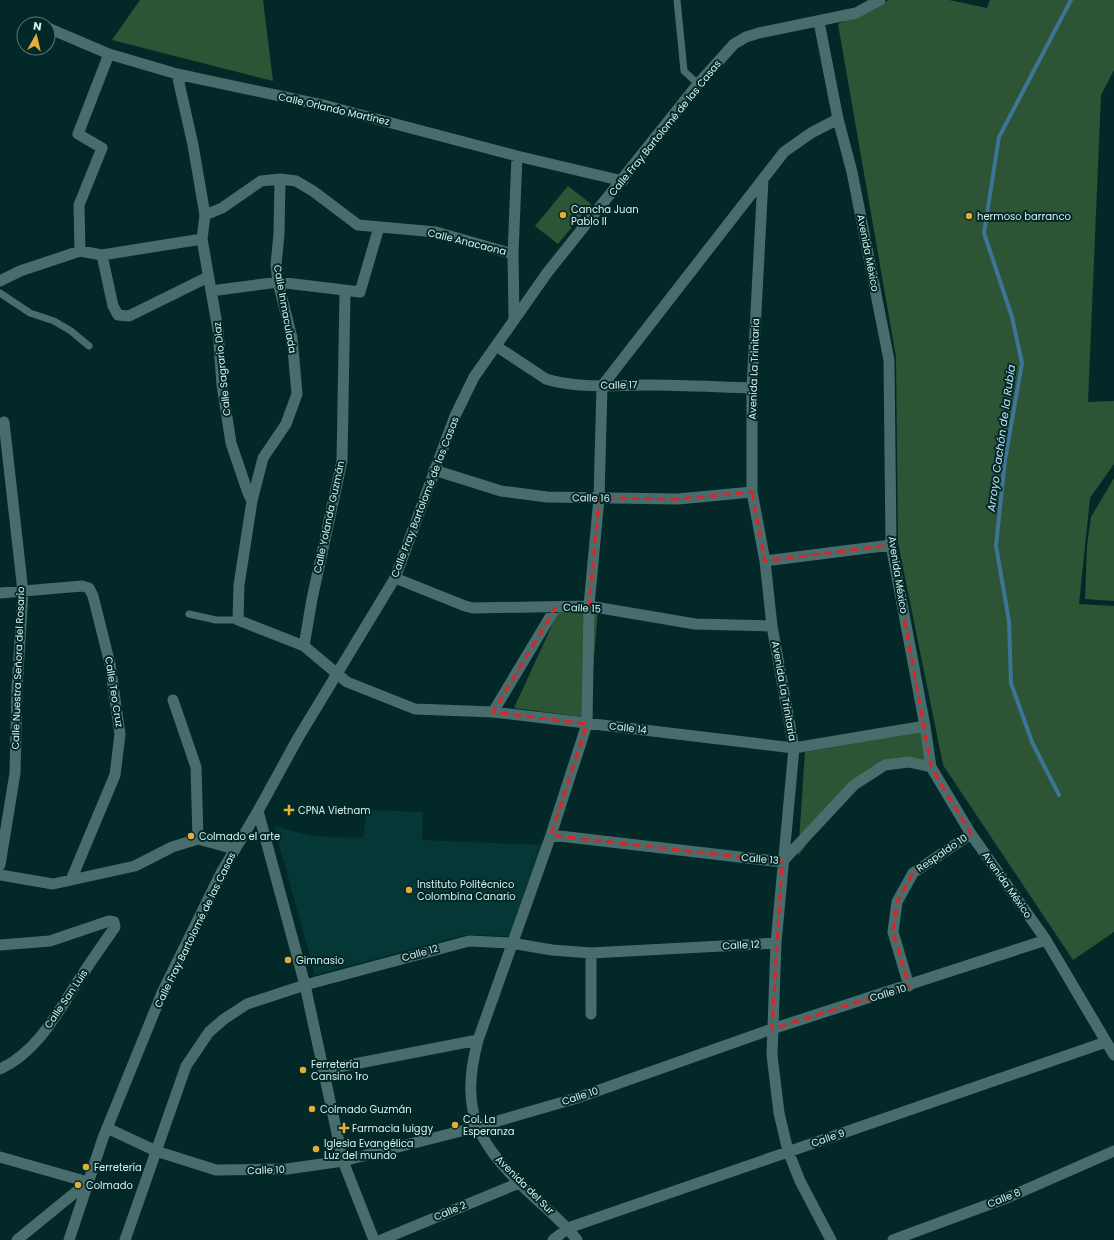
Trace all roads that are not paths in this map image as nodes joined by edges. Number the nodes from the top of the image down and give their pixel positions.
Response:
1 (677, 0) edge
2 (880, 0) edge
3 (819, 22) junction
4 (56, 31) edge
5 (108, 54) junction
6 (177, 74) junction
7 (698, 84) junction
8 (838, 119) junction
9 (517, 156) junction
10 (280, 179) junction
11 (763, 179) junction
12 (623, 181) junction
13 (205, 216) junction
14 (379, 227) junction
15 (202, 239) junction
16 (80, 251) junction
17 (513, 254) junction
18 (102, 255) junction
19 (208, 277) junction
20 (0, 281) edge
21 (278, 282) junction
22 (211, 291) junction
23 (345, 291) junction
24 (0, 292) edge
25 (514, 319) junction
26 (89, 346) dead end
27 (496, 346) junction
28 (602, 386) junction
29 (752, 388) junction
30 (4, 422) dead end
31 (434, 470) junction
32 (752, 492) junction
33 (599, 498) junction
34 (252, 501) junction
35 (891, 545) junction
36 (765, 561) junction
37 (396, 578) junction
38 (23, 592) junction
39 (0, 593) edge
40 (589, 606) junction
41 (556, 607) junction
42 (189, 614) dead end
43 (238, 620) junction
44 (772, 626) junction
45 (304, 646) junction
46 (338, 673) junction
47 (173, 700) dead end
48 (493, 712) junction
49 (587, 724) junction
50 (925, 726) junction
51 (794, 748) junction
52 (931, 768) junction
53 (258, 812) junction
54 (971, 834) junction
55 (551, 835) junction
56 (198, 839) junction
57 (235, 849) junction
58 (782, 862) junction
59 (0, 865) edge
60 (0, 875) edge
61 (71, 880) junction
62 (1046, 940) junction
63 (511, 943) junction
64 (776, 943) junction
65 (0, 945) edge
66 (590, 953) junction
67 (305, 985) junction
68 (909, 986) junction
69 (591, 1014) dead end
70 (772, 1029) junction
71 (478, 1040) junction
72 (1106, 1042) junction
73 (1114, 1055) edge
74 (0, 1069) edge
75 (323, 1070) junction
76 (477, 1127) junction
77 (107, 1128) junction
78 (1114, 1150) edge
79 (156, 1151) junction
80 (788, 1151) junction
81 (0, 1157) edge
82 (342, 1161) junction
83 (88, 1182) junction
84 (519, 1182) junction
85 (568, 1228) junction
86 (17, 1240) edge
87 (69, 1240) edge
88 (125, 1240) edge
89 (374, 1240) edge
90 (381, 1240) edge
91 (553, 1240) edge
92 (577, 1240) edge
93 (831, 1240) edge
94 (893, 1240) edge

1 - 7 lane
2 - 3 street, Calle Fray Bartolomé de las Casas
3 - 7 street, Calle Fray Bartolomé de las Casas
3 - 8 street, Avenida México
4 - 5 street, Calle Orlando Martínez
5 - 6 street, Calle Orlando Martínez
5 - 16 street
6 - 9 street, Calle Orlando Martínez
6 - 13 street, Calle Sagrario Díaz
7 - 12 street, Calle Fray Bartolomé de las Casas
8 - 11 street
8 - 35 street, Avenida México
9 - 12 street, Calle Orlando Martínez
9 - 17 street
10 - 13 street, Calle Anacaona
10 - 14 street, Calle Anacaona
10 - 21 street, Calle Inmaculada
11 - 28 street
11 - 29 street, Avenida La Trinitaria
12 - 25 street, Calle Fray Bartolomé de las Casas
13 - 15 street, Calle Sagrario Díaz
14 - 17 street, Calle Anacaona
14 - 23 street
15 - 18 street
15 - 19 street, Calle Sagrario Díaz
16 - 18 street
16 - 20 street
17 - 25 street
18 - 19 street
19 - 22 street, Calle Sagrario Díaz
21 - 22 street
21 - 23 street
21 - 34 street, Calle Inmaculada
22 - 34 street, Calle Sagrario Díaz
23 - 45 street, Calle Yolanda Guzmán
24 - 26 lane
25 - 27 street, Calle Fray Bartolomé de las Casas
27 - 28 street, Calle 17
27 - 31 street, Calle Fray Bartolomé de las Casas
28 - 29 street, Calle 17
28 - 33 street, Avenida del Sur
29 - 32 street, Avenida La Trinitaria
30 - 38 street, Calle Nuestra Señora del Rosario
31 - 33 street, Calle 16
31 - 37 street, Calle Fray Bartolomé de las Casas
32 - 33 street, Calle 16
32 - 36 street, Avenida La Trinitaria
33 - 40 street, Avenida del Sur
34 - 43 street
35 - 36 street
35 - 50 street, Avenida México
36 - 44 street, Avenida La Trinitaria
37 - 41 street, Calle 15
37 - 46 street, Calle Fray Bartolomé de las Casas
38 - 39 street, Calle Teo Cruz
38 - 59 street, Calle Nuestra Señora del Rosario
38 - 61 street, Calle Teo Cruz
40 - 41 street, Calle 15
40 - 44 street, Calle 15
40 - 49 street, Avenida del Sur
41 - 48 street
42 - 43 lane
43 - 45 street
44 - 51 street, Avenida La Trinitaria
45 - 46 street
46 - 48 street, Calle 14
46 - 53 street, Calle Fray Bartolomé de las Casas
47 - 56 street
48 - 49 street, Calle 14
49 - 51 street, Calle 14
49 - 55 street, Avenida del Sur
50 - 51 street, Calle 14
50 - 52 street, Avenida México
51 - 58 street, Avenida La Trinitaria
52 - 54 street, Avenida México
52 - 58 street, Calle 13
53 - 57 street, Calle Fray Bartolomé de las Casas
53 - 67 street
54 - 62 street, Avenida México
54 - 68 street, Respaldo 10
55 - 58 street, Calle 13
55 - 63 street, Avenida del Sur
56 - 57 street
56 - 61 street
57 - 77 street, Calle Fray Bartolomé de las Casas
58 - 64 street, Avenida La Trinitaria
60 - 61 street
62 - 68 street, Calle 10
62 - 72 street, Avenida México
63 - 66 street, Calle 12
63 - 67 street, Calle 12
63 - 71 street, Avenida del Sur
64 - 66 street, Calle 12
64 - 70 street, Avenida La Trinitaria
65 - 74 street, Calle San Luis
66 - 69 street
67 - 75 street
67 - 79 street, Calle 12
68 - 70 street, Calle 10
70 - 76 street, Calle 10
70 - 80 street, Avenida La Trinitaria
71 - 75 street
71 - 76 street, Avenida del Sur
72 - 73 street, Avenida México
72 - 80 street, Calle 9
75 - 82 street
76 - 82 street, Calle 10
76 - 84 street, Avenida del Sur
77 - 79 street, Calle 10
77 - 83 street, Calle Fray Bartolomé de las Casas
78 - 94 street, Calle 8
79 - 82 street, Calle 10
79 - 88 street, Calle 12
80 - 85 street, Calle 9
80 - 93 street, Avenida La Trinitaria
81 - 83 street
82 - 89 street
83 - 86 street
83 - 87 street, Calle Fray Bartolomé de las Casas
84 - 85 street, Avenida del Sur
84 - 90 street, Calle 2
85 - 91 street, Calle 9
85 - 92 street, Avenida del Sur

